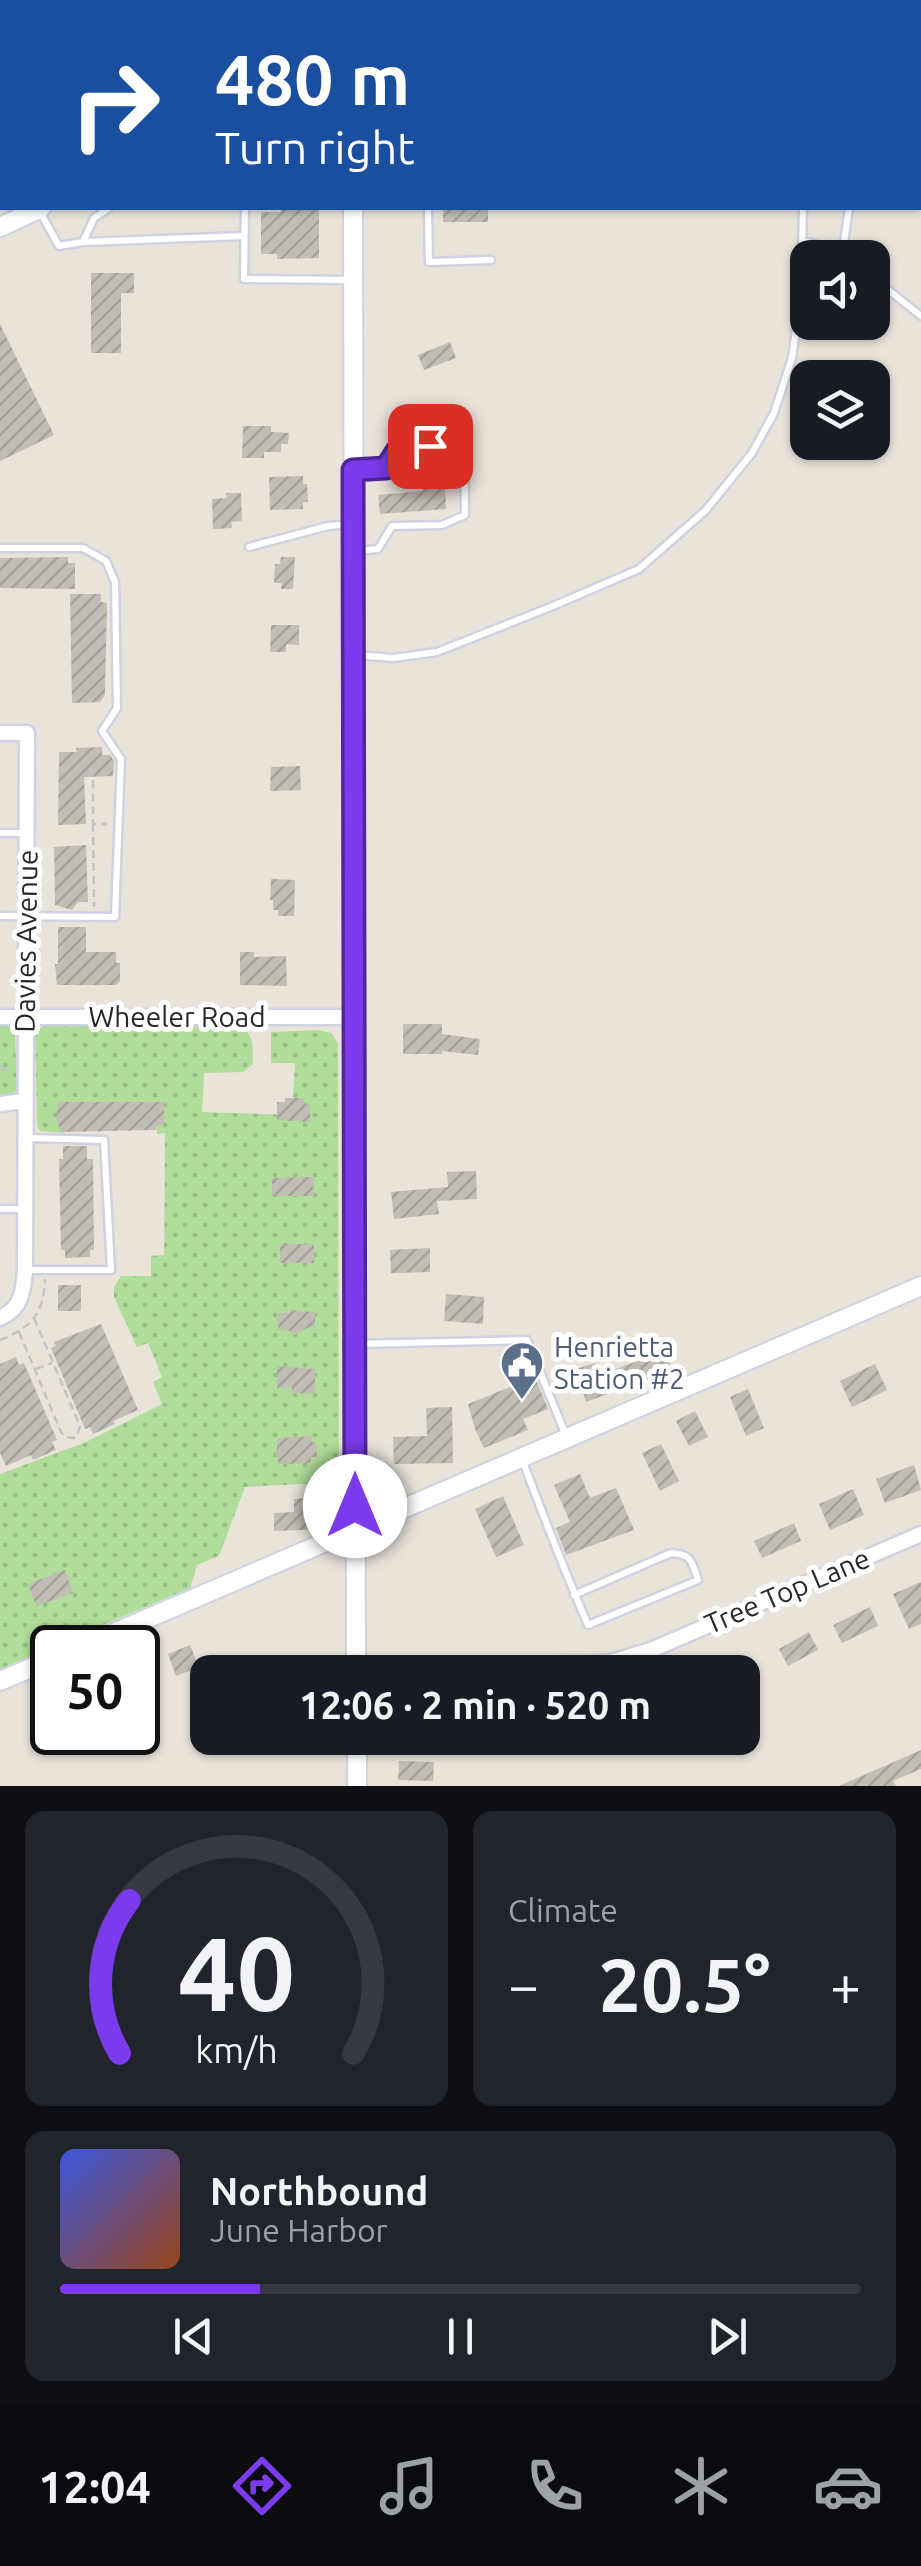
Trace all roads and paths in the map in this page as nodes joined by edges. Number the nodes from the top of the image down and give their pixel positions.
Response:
1 (30, 210) edge
2 (106, 210) edge
3 (245, 210) edge
4 (353, 210) edge
5 (428, 210) edge
6 (803, 210) edge
7 (849, 210) edge
8 (0, 227) edge
9 (244, 236) junction
10 (802, 240) edge
11 (844, 240) edge
12 (83, 242) junction
13 (490, 260) dead end
14 (353, 280) junction
15 (890, 291) edge
16 (921, 316) edge
17 (795, 340) edge
18 (353, 470) junction
19 (353, 524) junction
20 (0, 548) edge
21 (249, 548) dead end
22 (353, 551) junction
23 (354, 655) junction
24 (0, 733) edge
25 (89, 769) dead end
26 (93, 824) junction
27 (119, 824) junction
28 (27, 832) junction
29 (0, 833) edge
30 (0, 916) edge
31 (26, 916) junction
32 (94, 917) junction
33 (354, 1017) junction
34 (0, 1018) edge
35 (26, 1018) junction
36 (0, 1066) edge
37 (7, 1071) dead end
38 (24, 1101) junction
39 (0, 1104) edge
40 (24, 1138) junction
41 (0, 1209) edge
42 (25, 1209) junction
43 (25, 1270) junction
44 (45, 1278) dead end
45 (921, 1286) edge
46 (0, 1318) edge
47 (34, 1318) junction
48 (19, 1332) junction
49 (0, 1340) edge
50 (354, 1344) junction
51 (53, 1362) junction
52 (35, 1370) junction
53 (567, 1438) junction
54 (522, 1458) junction
55 (355, 1530) junction
56 (921, 1534) edge
57 (574, 1595) junction
58 (133, 1625) edge
59 (356, 1655) edge
60 (634, 1655) edge
61 (30, 1668) edge
62 (0, 1681) edge
63 (357, 1755) edge
64 (357, 1786) edge

1 - 8 main road
1 - 12 lane
2 - 12 lane
3 - 9 lane
4 - 14 main road
5 - 13 lane
6 - 10 lane
7 - 11 lane
9 - 12 lane
9 - 14 lane
14 - 18 main road
15 - 16 lane
17 - 23 lane
18 - 19 main road
18 - 22 lane
19 - 21 lane
19 - 22 main road
20 - 27 lane
22 - 23 main road
23 - 33 main road
24 - 28 street, Davies Avenue
25 - 26 path
26 - 27 path
26 - 32 path
27 - 32 lane
28 - 29 lane
28 - 31 street, Davies Avenue
30 - 31 lane
31 - 32 lane
31 - 35 street, Davies Avenue
33 - 35 street, Wheeler Road
33 - 50 main road
34 - 35 street, Wheeler Road
35 - 38 street, Davies Avenue
36 - 37 path
38 - 39 street
38 - 40 street, Davies Avenue
40 - 42 street, Davies Avenue
40 - 43 lane
41 - 42 lane
42 - 43 street, Davies Avenue
43 - 46 street, Davies Avenue
44 - 47 path
45 - 53 main road
47 - 48 path
47 - 51 path
48 - 49 path
48 - 52 path
50 - 53 lane
50 - 55 main road
51 - 52 path
51 - 52 path
53 - 54 main road
54 - 55 main road
54 - 57 lane
55 - 58 main road
55 - 59 main road
56 - 60 street, Tree Top Lane
57 - 57 lane
61 - 62 main road
63 - 64 main road

